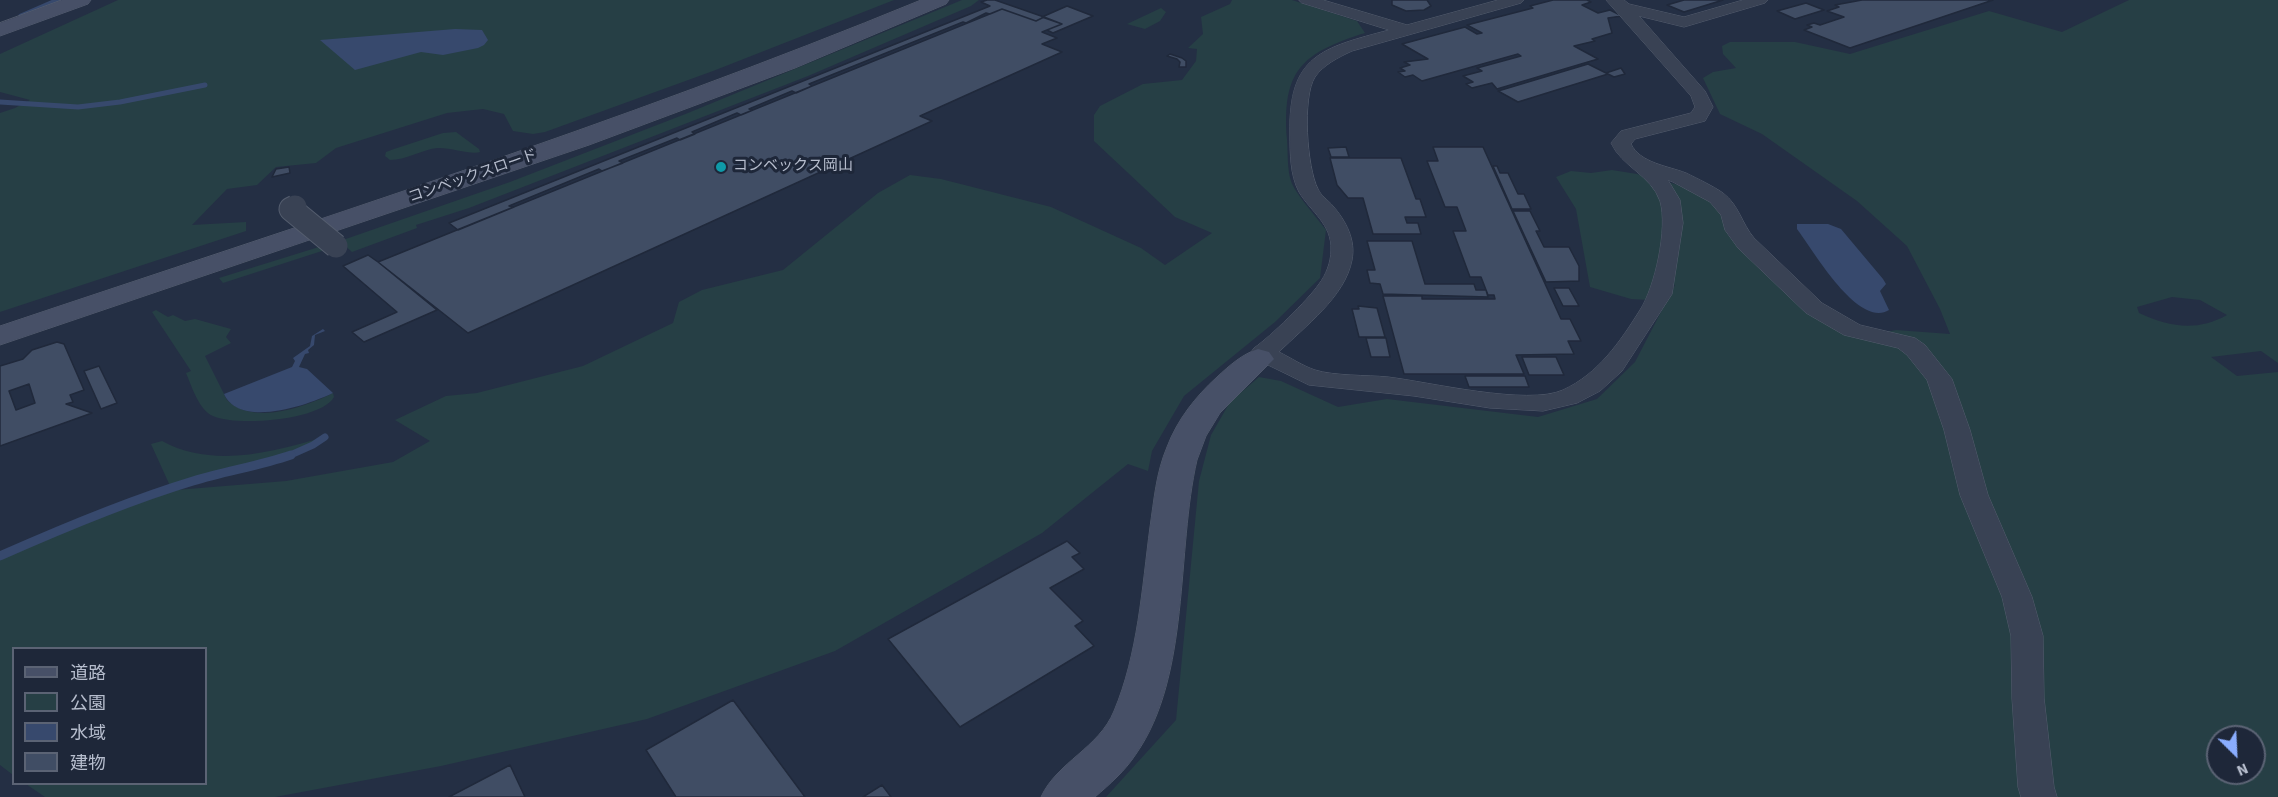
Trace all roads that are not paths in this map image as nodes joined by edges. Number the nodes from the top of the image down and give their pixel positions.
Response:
1 (81, 0) edge
2 (919, 0) edge
3 (939, 0) edge
4 (1307, 0) edge
5 (1516, 0) edge
6 (1760, 0) edge
7 (1619, 3) edge
8 (0, 30) edge
9 (1406, 30) junction
10 (1639, 163) junction
11 (291, 208) dead end
12 (336, 246) dead end
13 (0, 325) edge
14 (0, 336) edge
15 (1261, 356) junction
16 (1064, 797) edge
17 (2040, 797) edge

1 - 8 street
2 - 13 street, コンベックスロード
3 - 14 street, コンベックスロード
4 - 9 street
5 - 9 street
6 - 7 street
7 - 10 street
9 - 15 street
10 - 15 street
10 - 17 street
11 - 12 street, bridge
15 - 16 street

